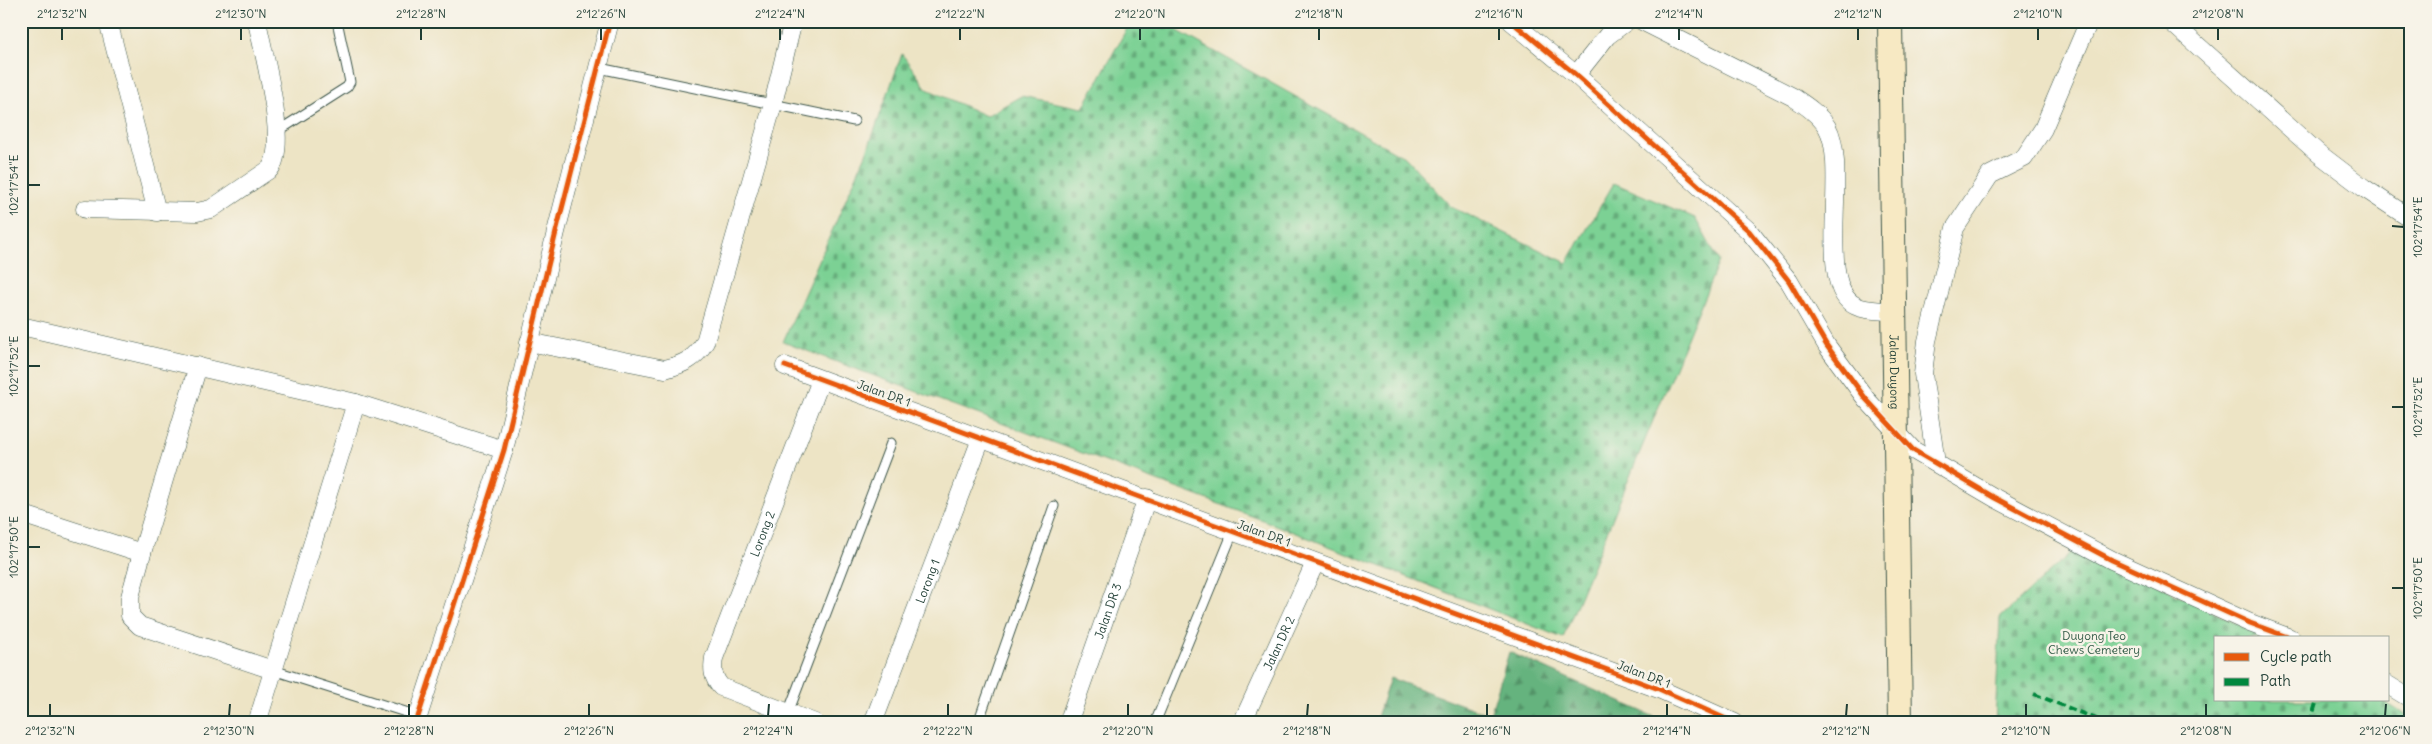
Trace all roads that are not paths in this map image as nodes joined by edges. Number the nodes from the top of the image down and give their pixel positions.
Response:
1 (108, 21) edge
2 (257, 21) edge
3 (337, 21) edge
4 (610, 21) edge
5 (793, 21) edge
6 (1510, 21) edge
7 (1627, 21) edge
8 (1642, 21) edge
9 (1890, 21) edge
10 (2089, 21) edge
11 (2170, 21) edge
12 (2187, 28) edge
13 (598, 68) junction
14 (1576, 75) junction
15 (773, 104) junction
16 (854, 121) dead end
17 (278, 131) junction
18 (85, 209) dead end
19 (157, 212) junction
20 (2411, 219) edge
21 (1893, 312) junction
22 (21, 326) edge
23 (529, 342) junction
24 (198, 366) junction
25 (785, 366) dead end
26 (821, 380) junction
27 (356, 403) junction
28 (1895, 433) junction
29 (981, 439) junction
30 (892, 443) dead end
31 (504, 450) junction
32 (1936, 463) junction
33 (1147, 498) junction
34 (1054, 506) dead end
35 (21, 514) edge
36 (1233, 532) junction
37 (142, 553) junction
38 (1315, 562) junction
39 (2285, 636) edge
40 (273, 670) junction
41 (1898, 670) junction
42 (2390, 686) edge
43 (2411, 700) edge
44 (788, 713) junction
45 (417, 719) edge
46 (257, 723) edge
47 (815, 723) edge
48 (873, 723) edge
49 (978, 723) edge
50 (1068, 723) edge
51 (1155, 723) edge
52 (1242, 723) edge
53 (1735, 723) edge
54 (1886, 723) edge
55 (1900, 723) edge

1 - 19 street
2 - 17 street
3 - 17 lane
4 - 13 street
5 - 15 street
6 - 14 street
7 - 14 street
8 - 21 street
9 - 21 main road, Jalan Duyong
10 - 32 street
11 - 12 street
12 - 20 street
13 - 15 lane
13 - 23 street
14 - 28 street
15 - 16 lane
15 - 23 street
17 - 19 street
18 - 19 street
21 - 28 main road, Jalan Duyong
22 - 24 street
23 - 31 street
24 - 27 street
24 - 37 street
25 - 26 street, Jalan DR 1
26 - 29 street, Jalan DR 1
26 - 44 street, Lorong 2
27 - 31 street
27 - 40 street
28 - 32 street
28 - 41 main road, Jalan Duyong
29 - 33 street, Jalan DR 1
29 - 48 street, Lorong 1
30 - 44 lane
31 - 45 street
32 - 39 street
33 - 36 street, Jalan DR 1
33 - 50 street, Jalan DR 3
34 - 49 lane
35 - 37 street
36 - 38 street, Jalan DR 1
36 - 51 lane
37 - 40 street
38 - 52 street, Jalan DR 2
38 - 53 street, Jalan DR 1
40 - 45 lane
40 - 46 street
41 - 54 main road
41 - 55 main road, Jalan Duyong
42 - 43 street
44 - 47 street

